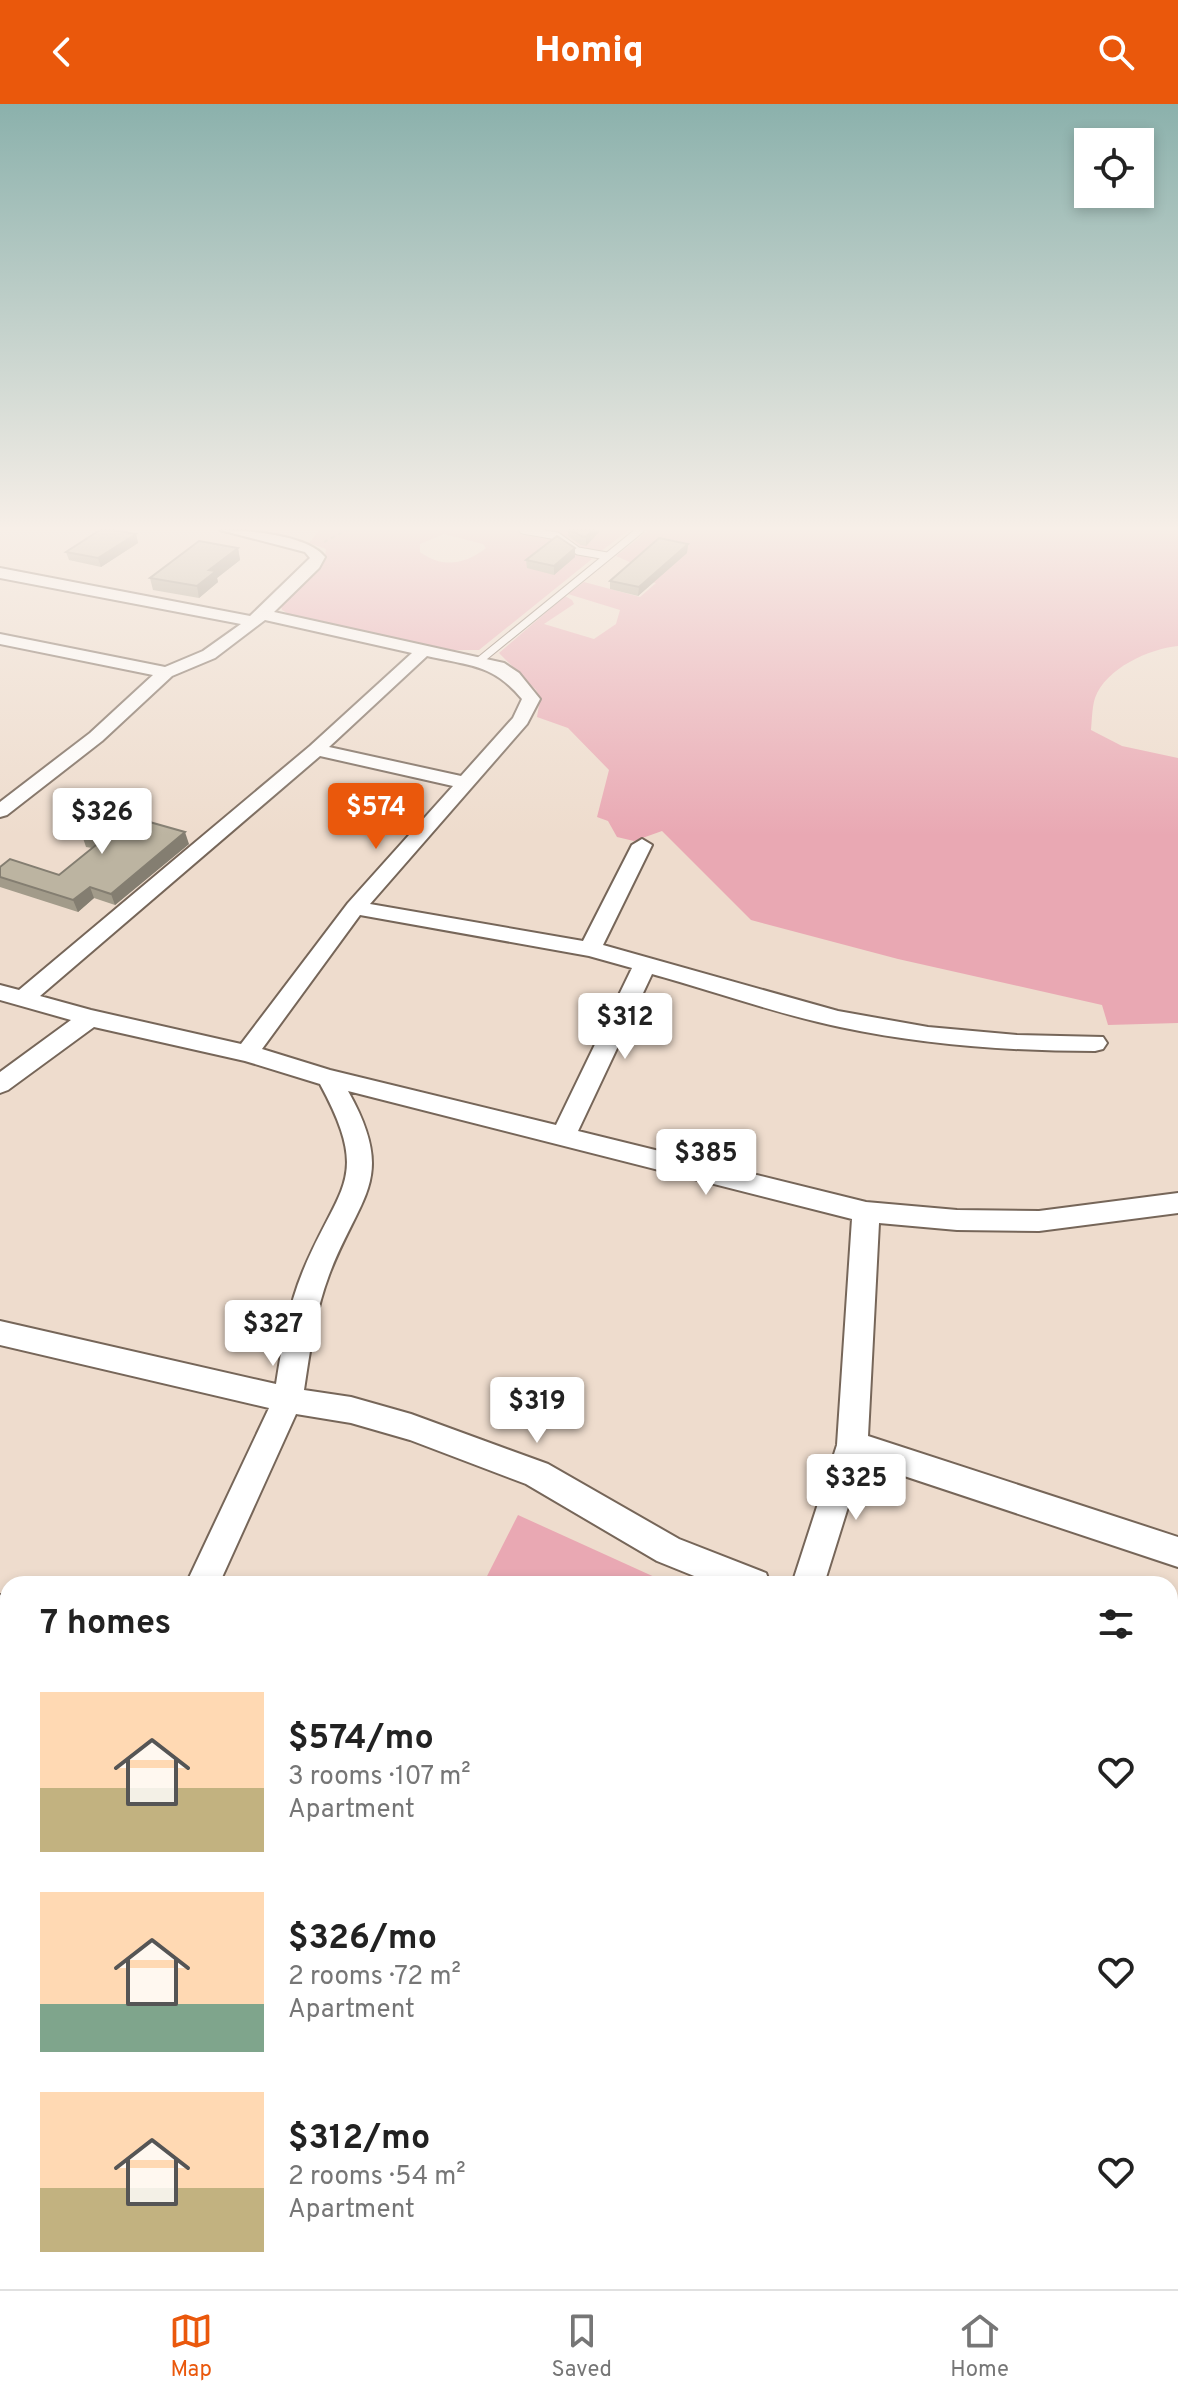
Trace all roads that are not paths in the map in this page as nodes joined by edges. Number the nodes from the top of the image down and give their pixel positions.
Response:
1 (242, 632) edge
2 (327, 632) edge
3 (514, 632) edge
4 (0, 639) edge
5 (423, 651) junction
6 (479, 661) junction
7 (166, 672) junction
8 (316, 750) junction
9 (466, 783) junction
10 (0, 811) edge
11 (642, 845) dead end
12 (355, 908) junction
13 (590, 949) junction
14 (645, 965) junction
15 (0, 992) edge
16 (23, 998) junction
17 (90, 1018) junction
18 (1095, 1043) dead end
19 (247, 1053) junction
20 (329, 1078) junction
21 (0, 1084) edge
22 (563, 1136) junction
23 (1178, 1203) edge
24 (866, 1212) junction
25 (0, 1333) edge
26 (288, 1400) junction
27 (852, 1445) junction
28 (1178, 1552) edge
29 (206, 1576) edge
30 (734, 1576) edge
31 (811, 1576) edge

1 - 7 street
2 - 5 street
3 - 6 lane
4 - 7 street
5 - 6 street
5 - 8 street
6 - 9 street
7 - 10 street
8 - 9 street
8 - 16 street
9 - 12 street
11 - 13 street
12 - 13 street
12 - 19 street
13 - 14 street
14 - 18 street
14 - 22 street
15 - 16 street
16 - 17 street
17 - 19 street
17 - 21 street
19 - 20 street
20 - 22 street
20 - 26 street
22 - 24 street
23 - 24 street
24 - 27 street
25 - 26 street
26 - 29 street
26 - 30 street
27 - 28 street
27 - 31 street

